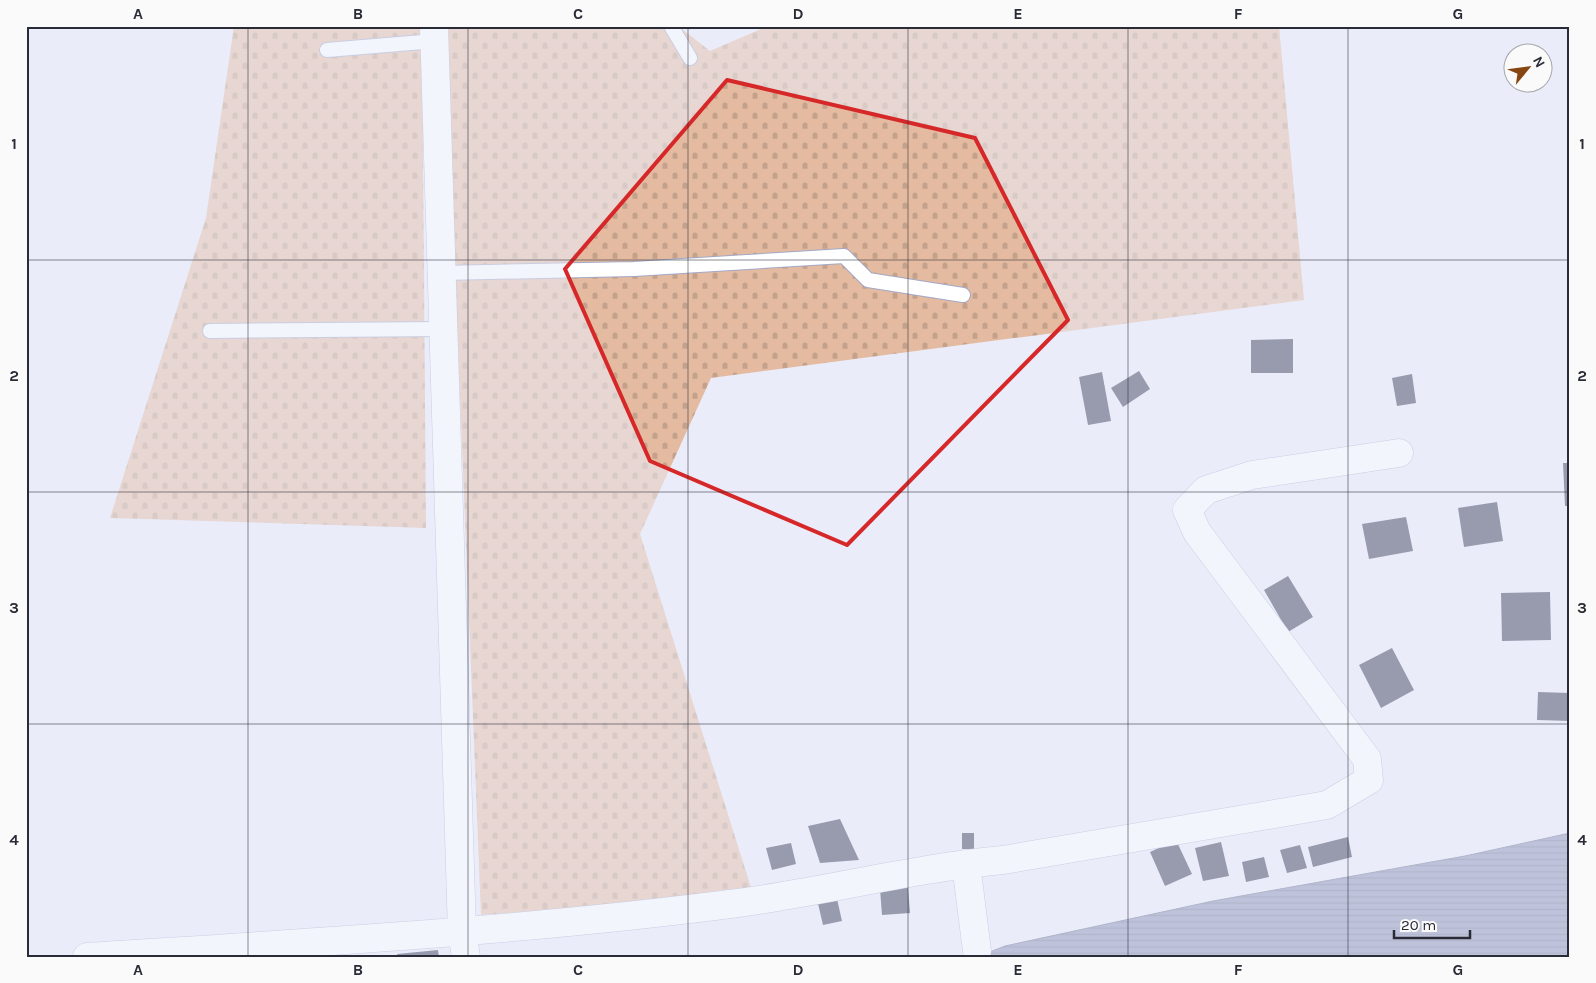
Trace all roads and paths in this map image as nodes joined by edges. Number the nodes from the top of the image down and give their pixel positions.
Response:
1 (671, 26) edge
2 (434, 33) edge
3 (327, 50) dead end
4 (690, 58) dead end
5 (442, 273) junction
6 (963, 295) dead end
7 (444, 329) junction
8 (210, 331) dead end
9 (1399, 453) dead end
10 (966, 864) junction
11 (464, 944) edge
12 (977, 952) dead end
13 (88, 957) edge

1 - 4 lane
2 - 3 lane
2 - 5 street
5 - 6 lane
5 - 7 street
7 - 8 lane
7 - 11 street
9 - 10 street
10 - 11 street
10 - 12 street
11 - 13 street

